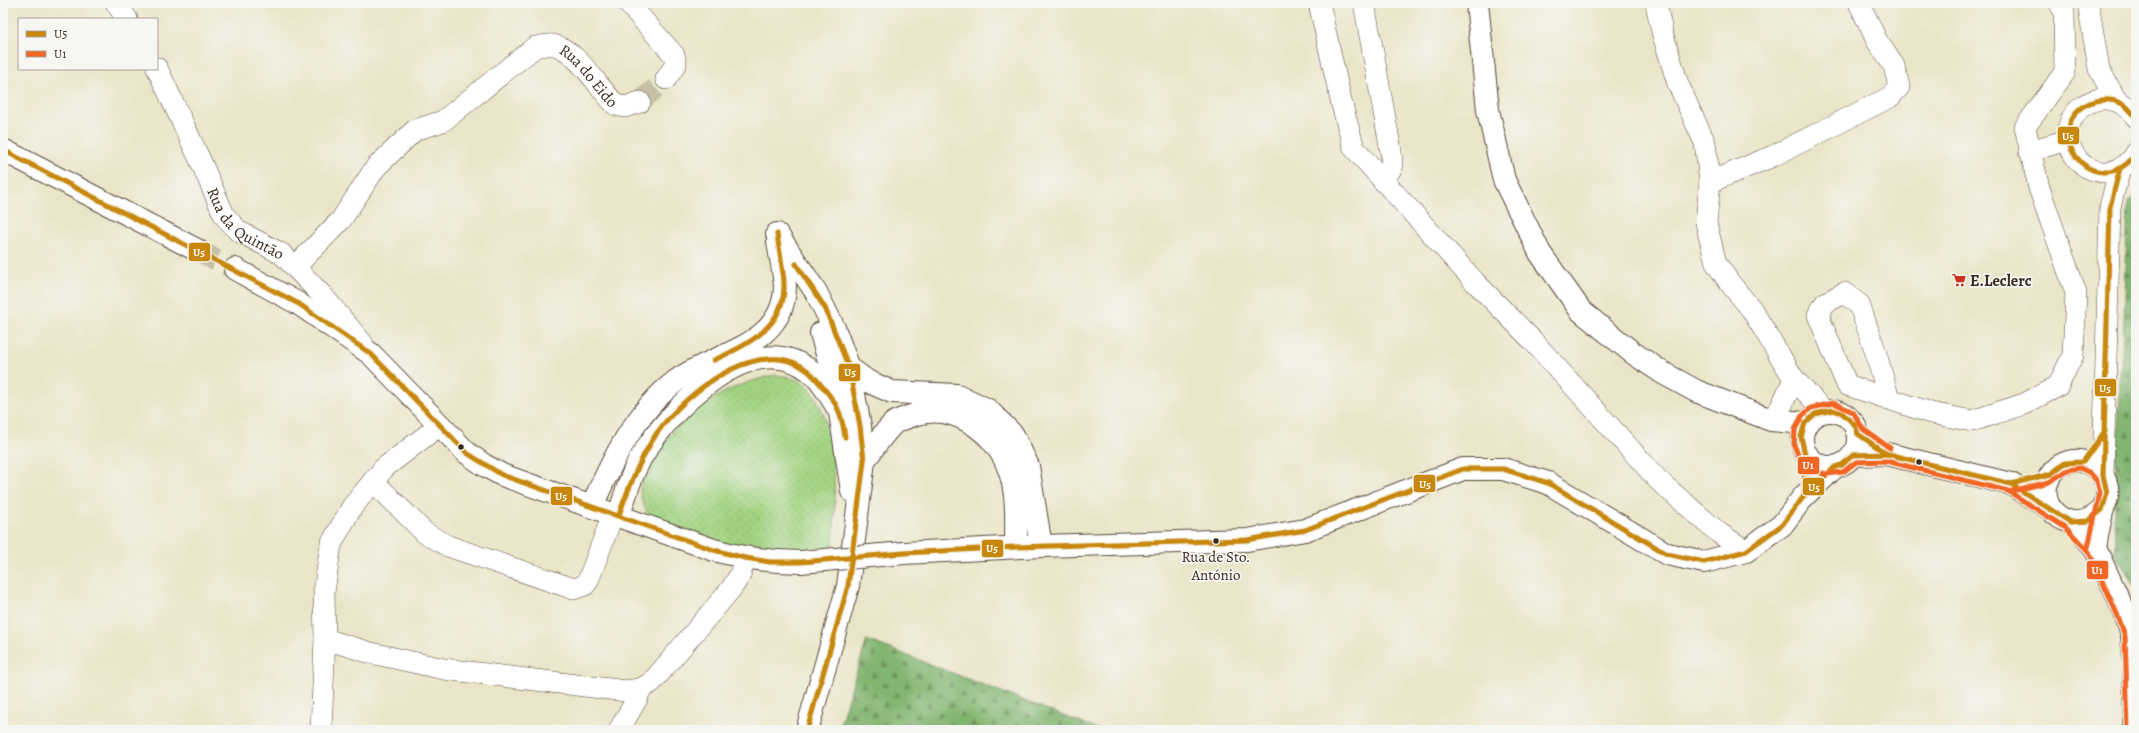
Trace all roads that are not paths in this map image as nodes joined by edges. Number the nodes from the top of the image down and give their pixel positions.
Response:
1 (116, 3) edge
2 (628, 3) edge
3 (1319, 3) edge
4 (1364, 3) edge
5 (1477, 3) edge
6 (1656, 3) edge
7 (1859, 3) edge
8 (2060, 3) edge
9 (2088, 3) edge
10 (126, 18) edge
11 (2099, 69) junction
12 (158, 70) edge
13 (666, 79) tunnel mouth
14 (2116, 100) junction
15 (640, 102) tunnel mouth
16 (2088, 103) junction
17 (2136, 117) edge
18 (2068, 140) junction
19 (3, 150) edge
20 (2029, 150) junction
21 (2132, 158) edge
22 (2090, 169) junction
23 (1383, 181) junction
24 (1710, 182) junction
25 (2110, 207) junction
26 (197, 250) tunnel mouth
27 (796, 264) junction
28 (295, 267) junction
29 (235, 269) tunnel mouth
30 (371, 354) junction
31 (849, 368) junction
32 (1794, 379) junction
33 (1889, 399) junction
34 (842, 415) junction
35 (1771, 420) junction
36 (440, 425) junction
37 (1809, 430) junction
38 (2105, 431) junction
39 (1858, 434) junction
40 (1887, 454) junction
41 (1853, 455) junction
42 (864, 461) junction
43 (2083, 462) junction
44 (1835, 467) junction
45 (2051, 474) junction
46 (2103, 475) junction
47 (373, 481) junction
48 (2011, 484) junction
49 (1804, 496) junction
50 (592, 506) junction
51 (2051, 509) junction
52 (2102, 510) junction
53 (616, 515) junction
54 (856, 520) junction
55 (2070, 522) junction
56 (1041, 546) junction
57 (1016, 548) junction
58 (2095, 548) junction
59 (1746, 550) junction
60 (745, 558) junction
61 (325, 639) junction
62 (640, 689) junction
63 (320, 730) edge
64 (619, 730) edge
65 (807, 730) edge
66 (2135, 730) edge

1 - 10 street
2 - 13 street
3 - 23 street
4 - 23 street
5 - 35 main road
6 - 24 street
7 - 24 street
8 - 20 street
9 - 11 street
11 - 14 street
11 - 16 street
12 - 28 street, Rua da Quintão
14 - 16 street
14 - 17 street
15 - 28 street, Rua do Eido
16 - 18 street
18 - 20 street
18 - 22 street
19 - 26 main road
20 - 33 street
21 - 22 street
21 - 25 street
22 - 25 street
23 - 59 street
24 - 32 street
25 - 38 street
27 - 31 main road
27 - 34 main road
27 - 50 main road
28 - 30 street, Rua da Quintão
29 - 30 main road
30 - 36 main road
31 - 42 main road
31 - 56 main road
32 - 35 street
32 - 37 street
33 - 33 street
34 - 53 main road
34 - 54 main road
35 - 37 main road
36 - 47 street
36 - 50 main road
37 - 39 main road
37 - 44 main road
37 - 49 main road
38 - 43 street
38 - 46 street
39 - 40 main road
39 - 41 main road
40 - 41 main road
40 - 48 main road
41 - 44 main road
42 - 54 main road
42 - 57 main road
43 - 45 main road
43 - 46 main road
44 - 49 main road
45 - 48 main road
45 - 51 main road
46 - 52 main road
47 - 53 street
47 - 61 street
48 - 51 main road
49 - 59 main road
50 - 53 main road
51 - 55 main road
52 - 55 main road
52 - 58 main road
53 - 60 main road
54 - 65 main road
55 - 58 main road
56 - 57 main road
56 - 59 main road
57 - 60 main road, bridge
58 - 66 main road
60 - 62 street
61 - 62 street
61 - 63 street
62 - 64 street

